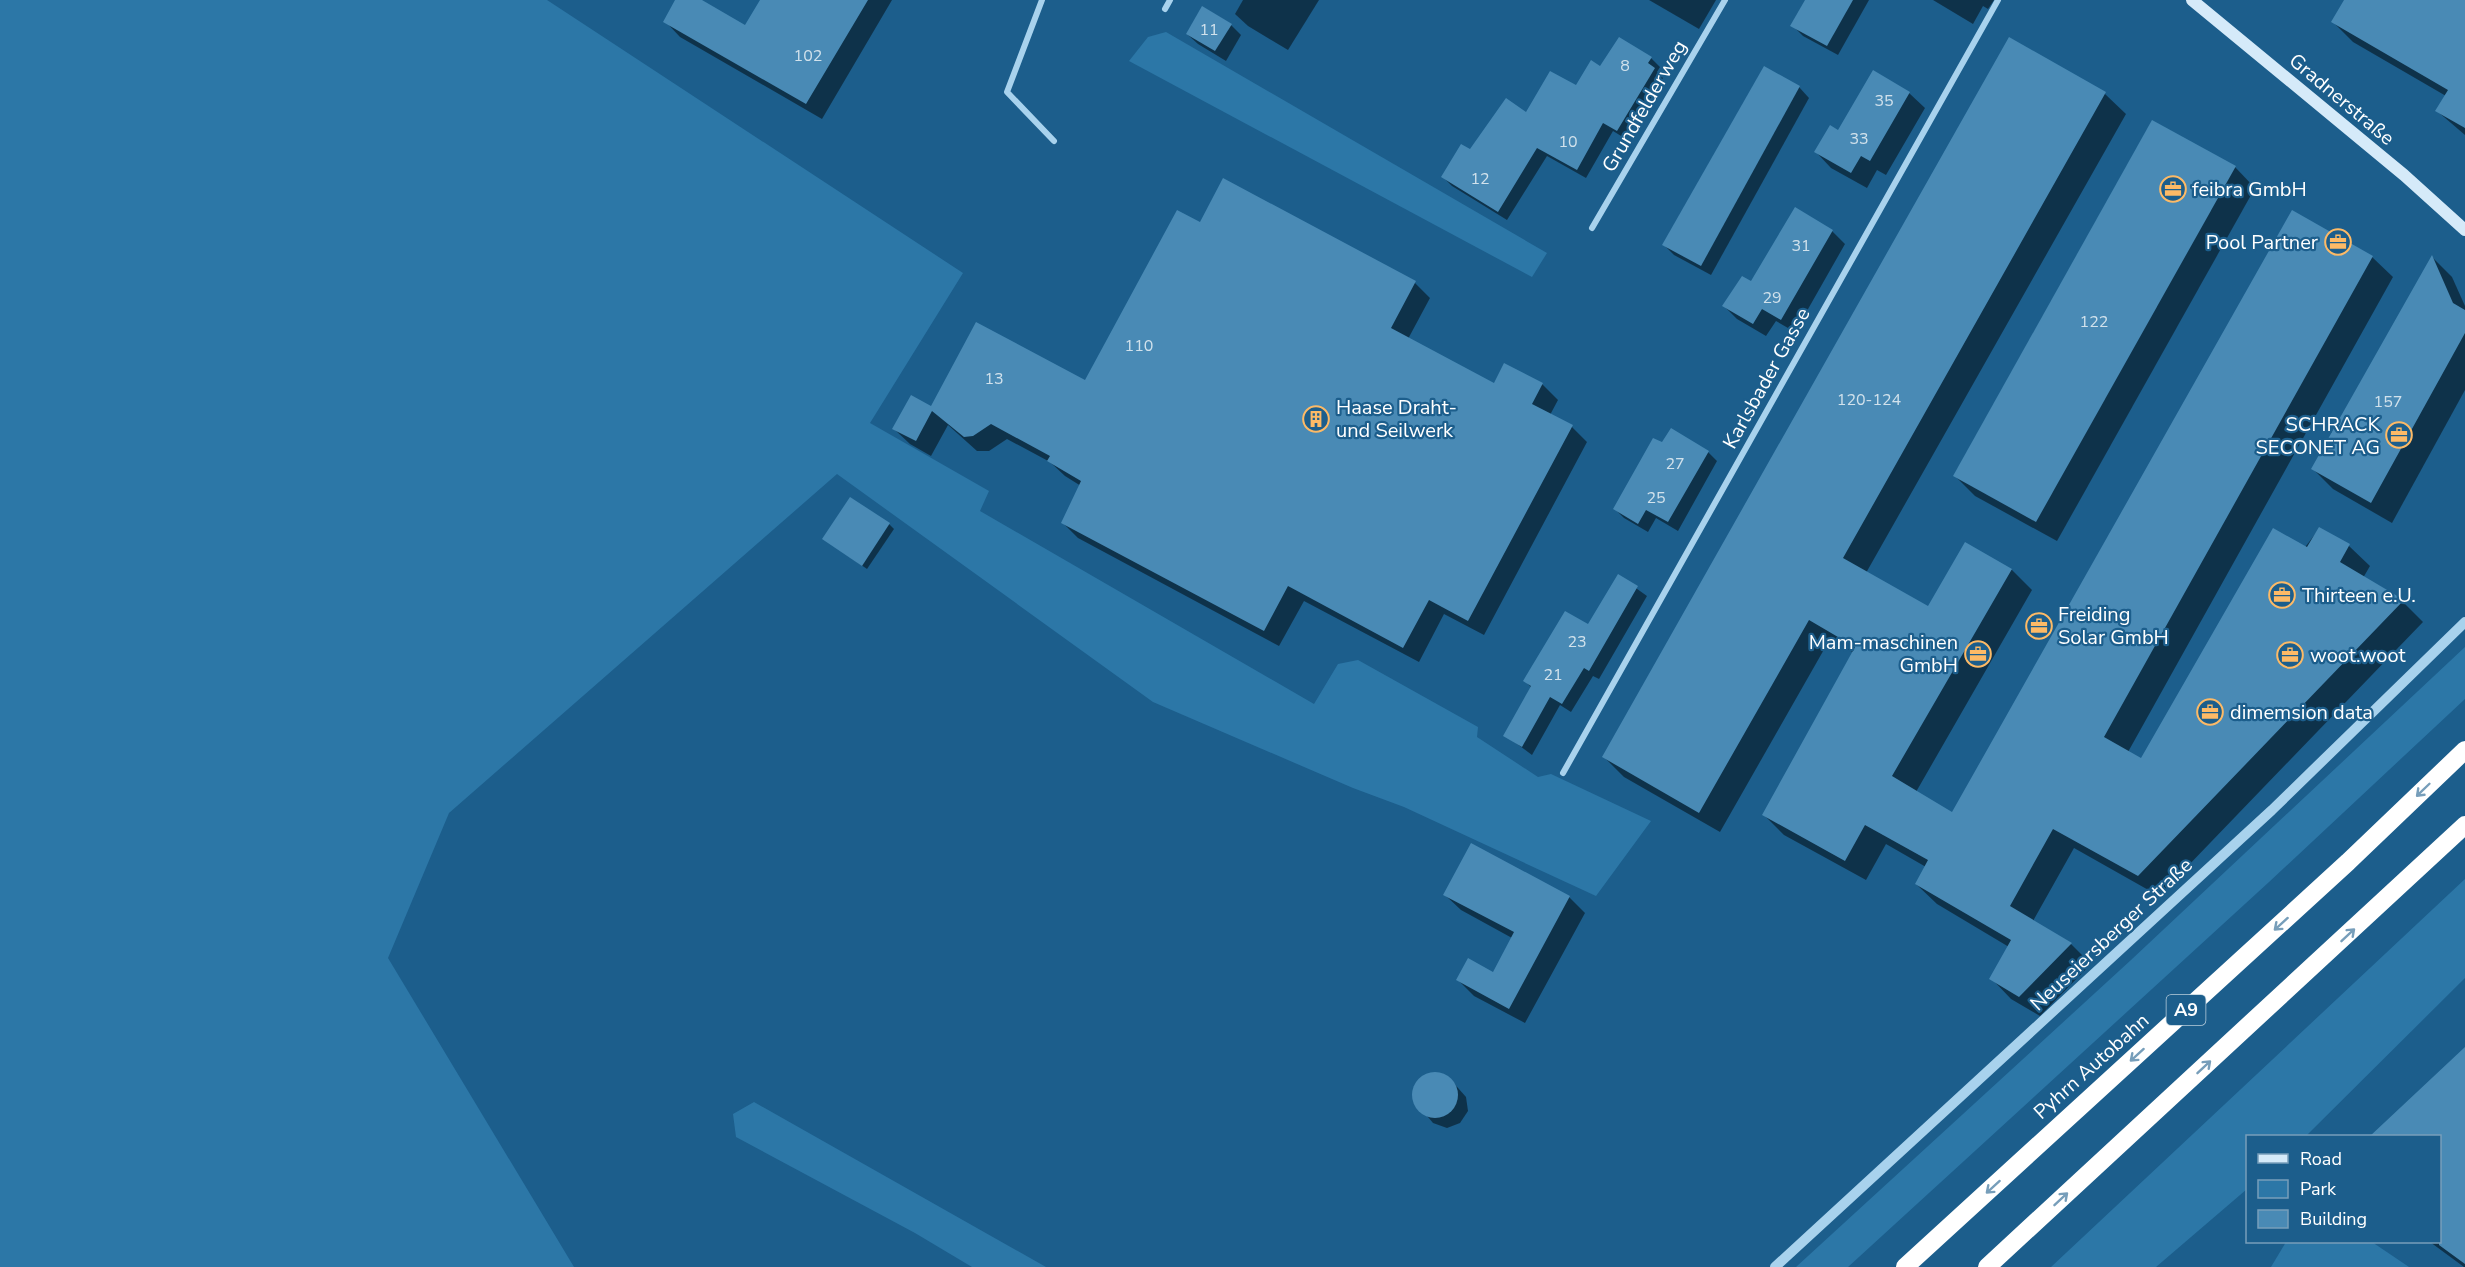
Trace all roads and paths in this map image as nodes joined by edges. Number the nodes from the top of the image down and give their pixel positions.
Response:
1 (1042, 0) edge
2 (1170, 0) edge
3 (1725, 0) edge
4 (1998, 0) edge
5 (2192, 0) edge
6 (1165, 9) dead end
7 (1054, 141) dead end
8 (1592, 228) dead end
9 (2465, 230) edge
10 (2465, 622) edge
11 (2465, 750) edge
12 (1563, 773) dead end
13 (2465, 825) edge
14 (1775, 1267) edge
15 (1905, 1267) edge
16 (1987, 1267) edge

1 - 7 street
2 - 6 street
3 - 8 street, Grundfelderweg
4 - 12 street, Karlsbader Gasse
5 - 9 main road, Gradnerstraße
10 - 14 street, Neuseiersberger Straße
11 -> 15 highway, Pyhrn Autobahn / A9
16 -> 13 highway

